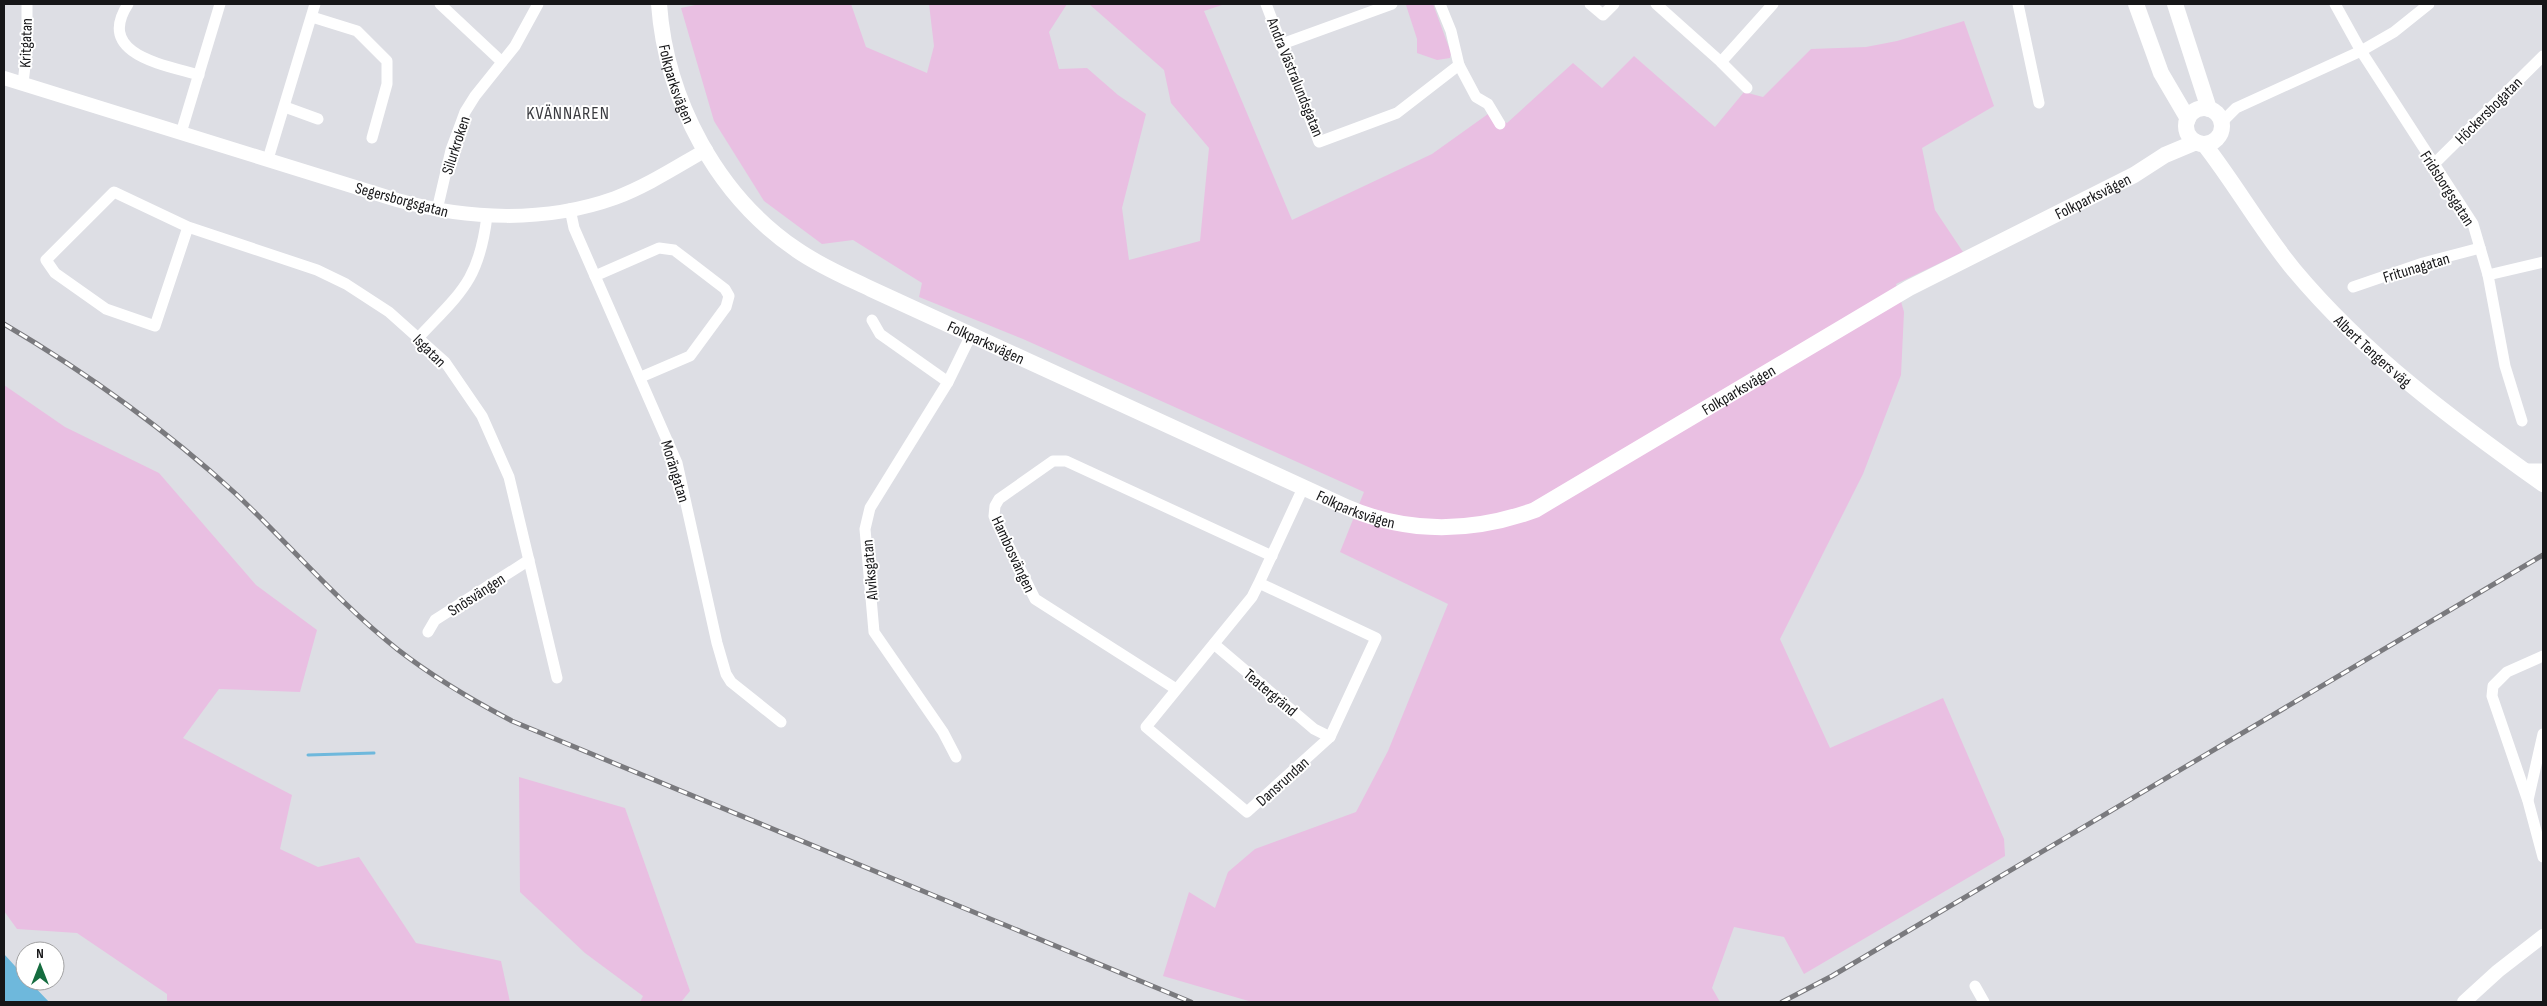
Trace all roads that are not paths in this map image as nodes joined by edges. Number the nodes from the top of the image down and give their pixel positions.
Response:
1 (27, 4) edge
2 (128, 4) edge
3 (220, 4) edge
4 (315, 4) edge
5 (440, 4) edge
6 (538, 4) edge
7 (659, 4) edge
8 (1266, 4) edge
9 (1392, 4) edge
10 (1440, 4) edge
11 (1590, 4) edge
12 (1614, 4) edge
13 (1656, 4) edge
14 (1773, 4) edge
15 (2018, 4) edge
16 (2136, 4) edge
17 (2175, 4) edge
18 (2335, 4) edge
19 (2429, 4) edge
20 (312, 17) junction
21 (1282, 44) junction
22 (2361, 51) junction
23 (2543, 56) edge
24 (502, 62) junction
25 (1721, 62) junction
26 (1459, 65) junction
27 (199, 75) junction
28 (4, 78) edge
29 (23, 83) junction
30 (1747, 88) dead end
31 (2039, 103) dead end
32 (285, 107) junction
33 (318, 119) dead end
34 (2187, 121) junction
35 (1500, 124) dead end
36 (2210, 128) junction
37 (181, 133) junction
38 (372, 138) dead end
39 (706, 150) junction
40 (2165, 154) junction
41 (268, 159) junction
42 (2433, 165) junction
43 (570, 209) junction
44 (437, 210) junction
45 (487, 216) junction
46 (188, 227) junction
47 (2480, 248) junction
48 (2543, 262) edge
49 (2488, 275) junction
50 (595, 276) junction
51 (2353, 287) dead end
52 (872, 320) dead end
53 (971, 335) junction
54 (418, 337) junction
55 (641, 377) junction
56 (948, 382) junction
57 (2522, 420) dead end
58 (2522, 469) junction
59 (2543, 469) edge
60 (2543, 484) edge
61 (1303, 488) junction
62 (1272, 556) junction
63 (529, 560) junction
64 (1259, 583) junction
65 (428, 632) dead end
66 (1214, 644) junction
67 (2543, 656) edge
68 (557, 678) dead end
69 (1176, 688) junction
70 (781, 722) dead end
71 (2543, 734) edge
72 (1330, 737) junction
73 (956, 757) dead end
74 (2528, 802) junction
75 (2543, 857) edge
76 (2543, 936) edge
77 (1975, 986) dead end
78 (1984, 1002) edge
79 (2464, 1002) edge

1 - 29 street, Kritgatan
2 - 27 street
3 - 27 street
4 - 20 street
5 - 24 street
6 - 24 street, Silurkroken
7 - 39 main road, Folkparksvägen
8 - 21 street, Andra Västralundsgatan
9 - 21 street
10 - 26 street
11 - 12 street
13 - 25 street
14 - 25 street
15 - 31 street
16 - 34 main road
17 - 36 main road, Albert Tengers väg
18 - 22 street, Fridsborgsgatan
19 - 22 street, Folkparksvägen
20 - 32 street
20 - 38 street
21 - 26 street, Andra Västralundsgatan
22 - 36 street, Folkparksvägen
22 - 42 street, Fridsborgsgatan
23 - 42 street, Höckersbogatan
24 - 44 street, Silurkroken
25 - 30 street
26 - 35 street
27 - 37 street
28 - 29 street, Segersborgsgatan
29 - 37 street, Segersborgsgatan
32 - 33 street
32 - 41 street
34 - 36 main road
34 - 36 main road
34 - 40 main road, Folkparksvägen
36 - 40 main road, Folkparksvägen
36 - 58 main road, Albert Tengers väg
37 - 41 street, Segersborgsgatan
39 - 43 street, Segersborgsgatan
39 - 53 main road, Folkparksvägen
40 - 61 main road, Folkparksvägen
41 - 44 street, Segersborgsgatan
42 - 47 street, Fridsborgsgatan
43 - 45 street, Segersborgsgatan
43 - 50 street, Morängatan
44 - 45 street, Segersborgsgatan
45 - 54 street
46 - 46 street, Isgatan
46 - 54 street, Isgatan
47 - 49 street, Fridsborgsgatan
47 - 51 street, Fritunagatan
48 - 49 street
49 - 57 street, Fridsborgsgatan
50 - 55 street, Morängatan
50 - 55 street
52 - 56 street
53 - 56 street, Alviksgatan
53 - 61 main road, Folkparksvägen
54 - 63 street, Isgatan
55 - 70 street, Morängatan
56 - 73 street, Alviksgatan
58 - 59 street
58 - 60 main road, Albert Tengers väg
61 - 62 street, Dansrundan
62 - 64 street, Dansrundan
62 - 69 street, Hambosvängen
63 - 65 street, Snösvängen
63 - 68 street, Isgatan
64 - 66 street, Dansrundan
64 - 72 street, Dansrundan
66 - 69 street, Dansrundan
66 - 72 street, Teatergränd
67 - 74 street
69 - 72 street, Dansrundan
71 - 74 street
74 - 75 street
76 - 79 street
77 - 78 street

